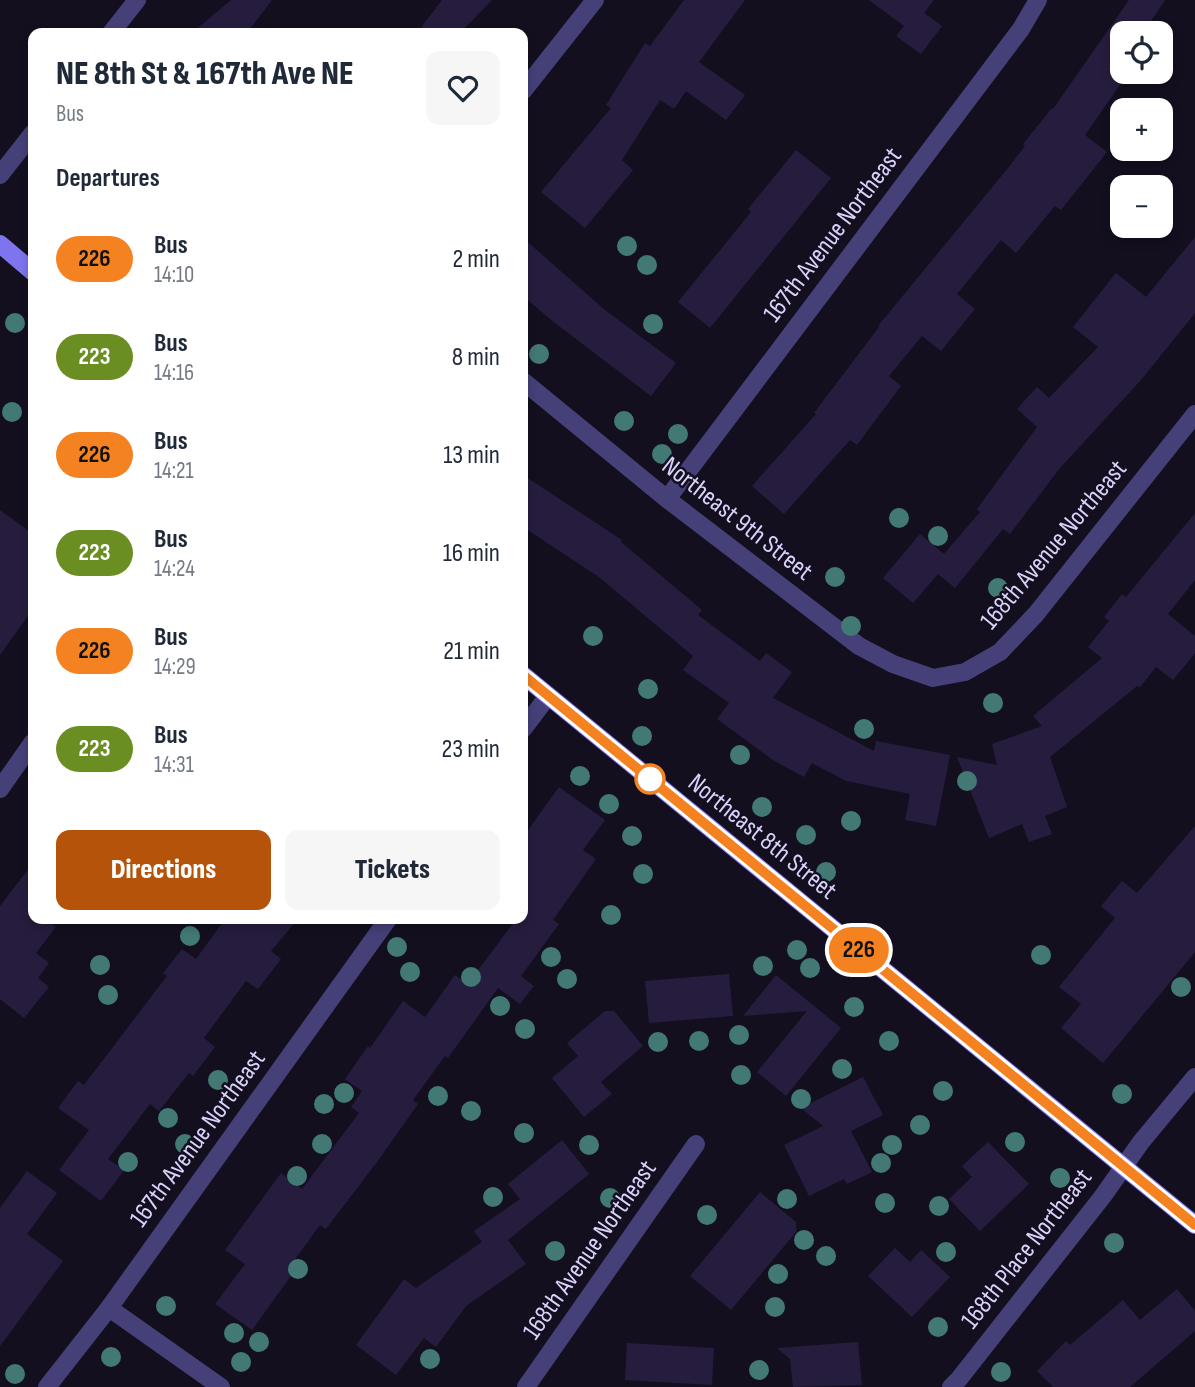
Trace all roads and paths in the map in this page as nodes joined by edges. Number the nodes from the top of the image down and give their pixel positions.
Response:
1 (137, 0) edge
2 (595, 0) edge
3 (1038, 0) edge
4 (115, 28) edge
5 (528, 85) edge
6 (28, 139) edge
7 (0, 175) edge
8 (0, 244) edge
9 (28, 268) edge
10 (528, 385) edge
11 (1195, 414) edge
12 (667, 499) junction
13 (933, 678) joint
14 (528, 680) edge
15 (548, 696) junction
16 (528, 722) edge
17 (28, 749) edge
18 (0, 789) edge
19 (384, 924) edge
20 (1195, 1077) edge
21 (696, 1143) dead end
22 (1124, 1166) junction
23 (1195, 1225) edge
24 (110, 1308) junction
25 (47, 1387) edge
26 (221, 1387) edge
27 (526, 1387) edge
28 (951, 1387) edge

1 - 4 street
2 - 5 street
3 - 12 street, 167th Avenue Northeast
6 - 7 street
8 - 9 street
10 - 12 street, Northeast 9th Street
11 - 13 street, 168th Avenue Northeast
12 - 13 street, Northeast 9th Street
14 - 15 street, Northeast 8th Street
15 - 16 street
15 - 22 street, Northeast 8th Street
17 - 18 street
19 - 24 street, 167th Avenue Northeast
20 - 22 street, 168th Place Northeast
21 - 27 street, 168th Avenue Northeast
22 - 23 street, Northeast 8th Street
22 - 28 street, 168th Place Northeast
24 - 25 street, 167th Avenue Northeast
24 - 26 street

